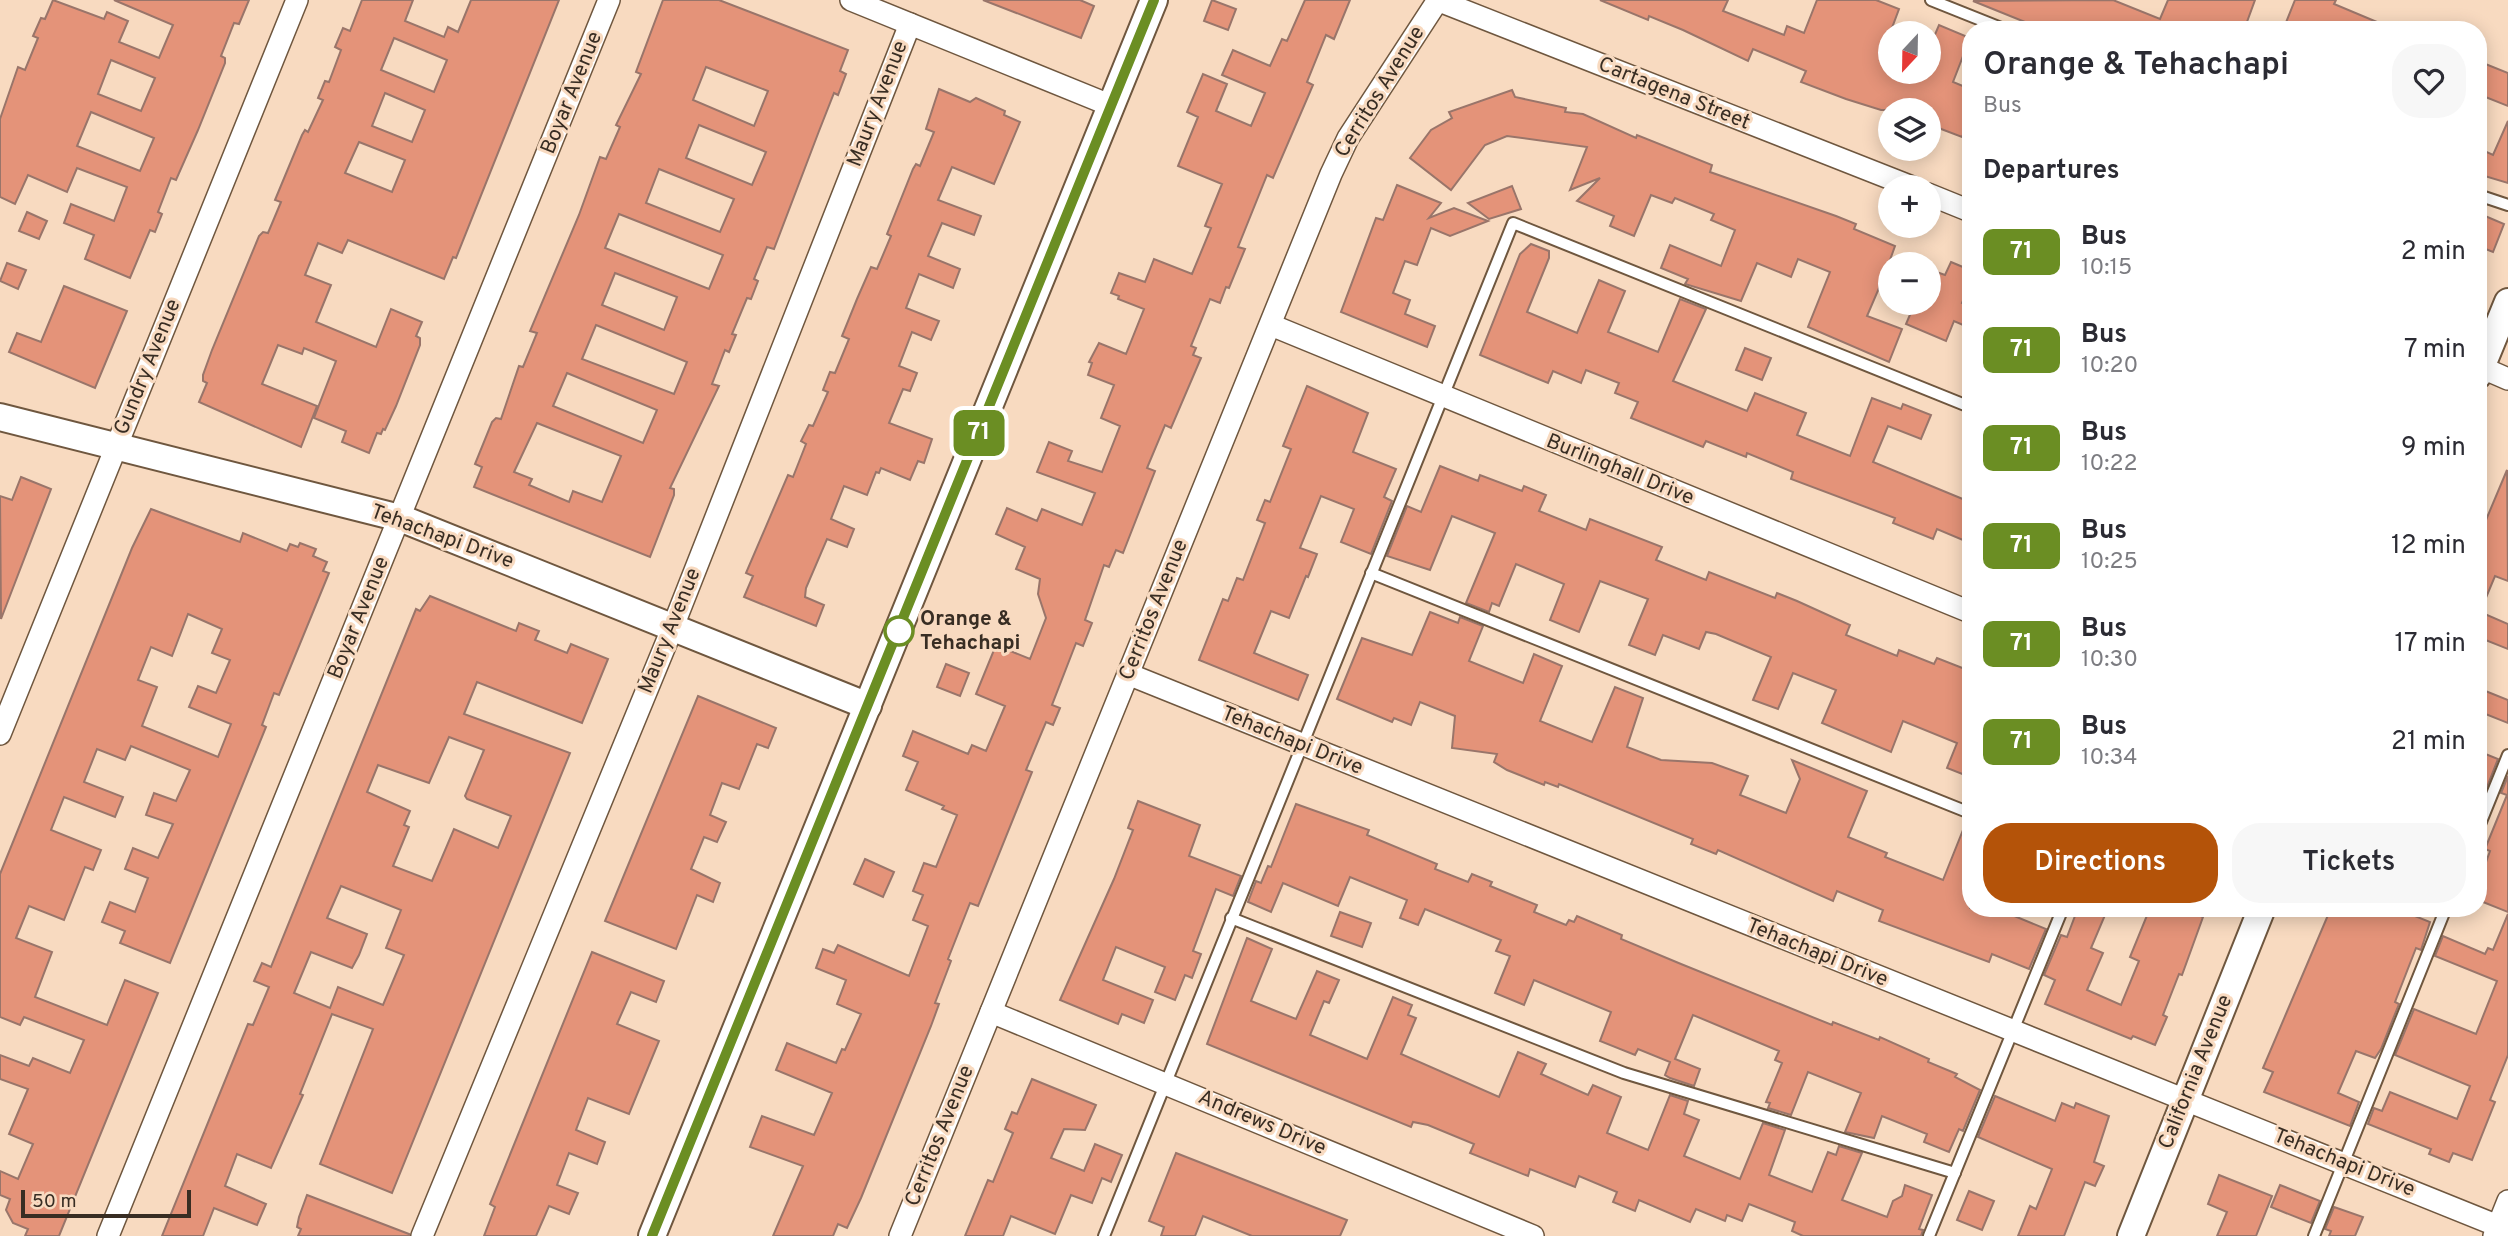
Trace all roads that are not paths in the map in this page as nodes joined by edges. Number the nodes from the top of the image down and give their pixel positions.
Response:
1 (297, 0) edge
2 (609, 0) edge
3 (851, 0) edge
4 (1154, 0) edge
5 (1438, 0) edge
6 (1931, 0) edge
7 (1984, 21) edge
8 (910, 24) junction
9 (1112, 106) junction
10 (1882, 175) edge
11 (2487, 198) edge
12 (1941, 199) edge
13 (2508, 205) edge
14 (1962, 208) edge
15 (2508, 302) edge
16 (1270, 326) junction
17 (2487, 351) edge
18 (2487, 372) edge
19 (2508, 379) edge
20 (1442, 398) junction
21 (1962, 404) edge
22 (0, 417) edge
23 (116, 444) junction
24 (400, 518) junction
25 (1371, 573) junction
26 (1962, 609) edge
27 (672, 629) junction
28 (1128, 674) junction
29 (868, 706) junction
30 (0, 734) edge
31 (1302, 745) junction
32 (2508, 755) edge
33 (2487, 808) edge
34 (1962, 811) edge
35 (2059, 917) edge
36 (2258, 917) edge
37 (2442, 917) edge
38 (1231, 918) junction
39 (991, 1012) junction
40 (2013, 1032) junction
41 (1164, 1082) junction
42 (2184, 1101) junction
43 (2344, 1162) junction
44 (1955, 1173) junction
45 (2508, 1201) edge
46 (2500, 1231) edge
47 (108, 1236) edge
48 (422, 1236) edge
49 (652, 1236) edge
50 (900, 1236) edge
51 (1104, 1236) edge
52 (1533, 1236) edge
53 (1929, 1236) edge
54 (2131, 1236) edge
55 (2314, 1236) edge

1 - 23 street, Gundry Avenue
2 - 24 street, Boyar Avenue
3 - 8 street
4 - 9 street
5 - 10 street, Cartagena Street
5 - 16 street, Cerritos Avenue
6 - 7 lane
8 - 9 street
8 - 27 street, Maury Avenue
9 - 29 street
11 - 13 lane
12 - 14 street
15 - 17 street
16 - 20 street, Burlinghall Drive
16 - 28 street, Cerritos Avenue
18 - 19 street
20 - 21 lane
20 - 25 lane
20 - 26 street, Burlinghall Drive
22 - 23 street, Tehachapi Drive
23 - 24 street, Tehachapi Drive
23 - 30 street, Gundry Avenue
24 - 27 street, Tehachapi Drive
24 - 47 street, Boyar Avenue
25 - 31 lane
25 - 34 lane
27 - 29 street, Tehachapi Drive
27 - 48 street, Maury Avenue
28 - 31 street, Tehachapi Drive
28 - 39 street, Cerritos Avenue
29 - 49 street
31 - 38 lane
31 - 40 street, Tehachapi Drive
32 - 33 lane
35 - 40 lane
36 - 42 street, California Avenue
37 - 43 lane
38 - 41 lane
38 - 44 lane
39 - 41 street, Andrews Drive
39 - 50 street, Cerritos Avenue
40 - 42 street, Tehachapi Drive
40 - 44 lane
41 - 51 lane
41 - 52 street, Andrews Drive
42 - 43 street, Tehachapi Drive
42 - 54 street, California Avenue
43 - 46 street, Tehachapi Drive
43 - 55 lane
44 - 53 lane
45 - 46 street

